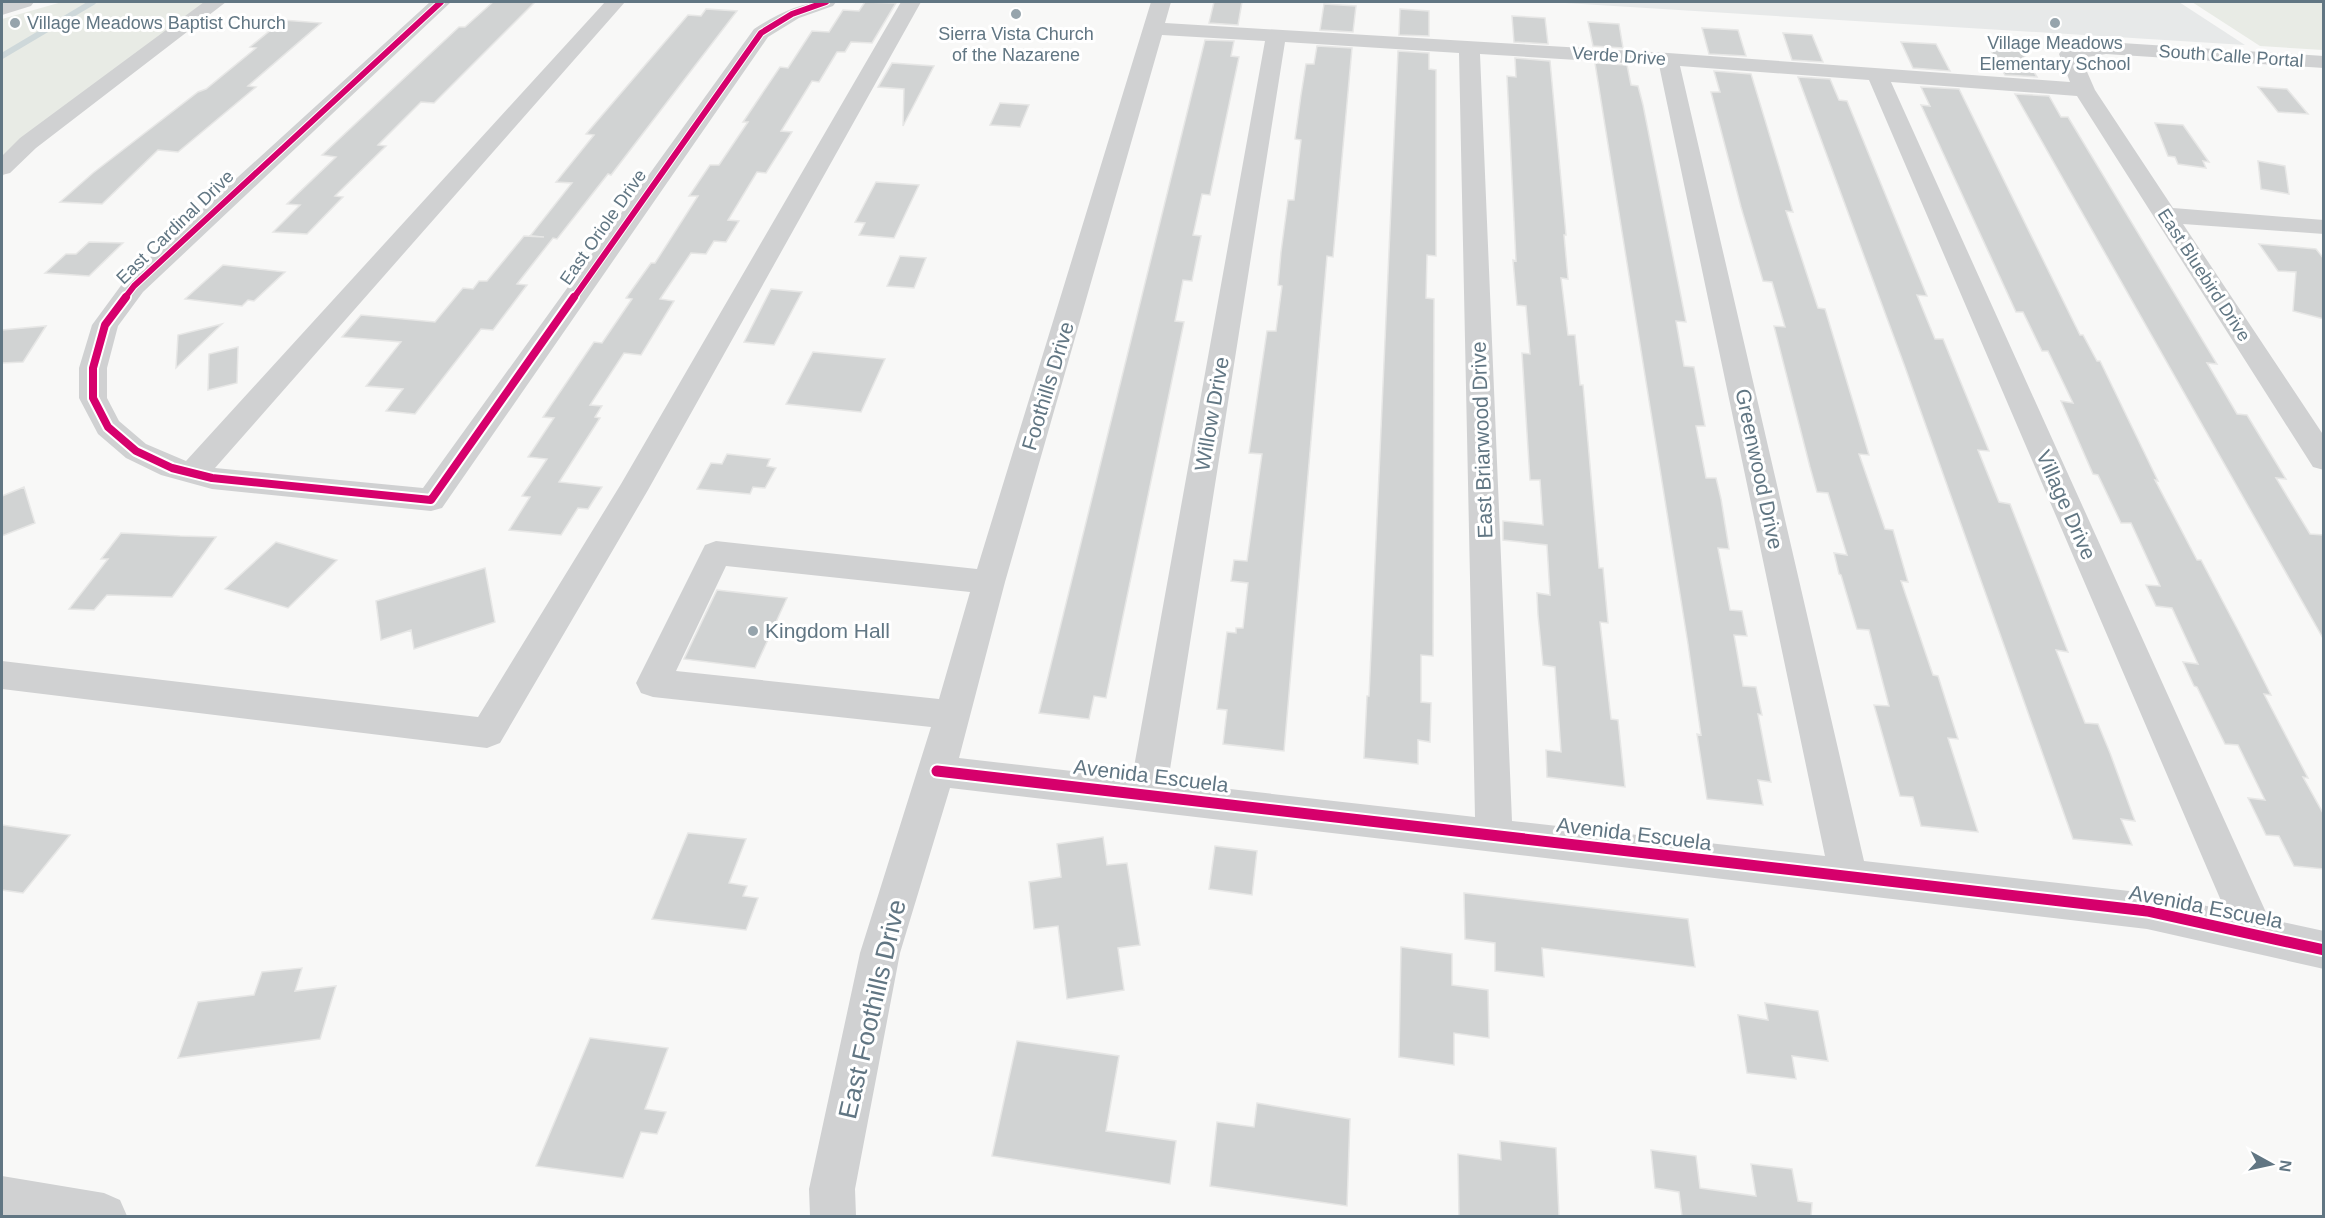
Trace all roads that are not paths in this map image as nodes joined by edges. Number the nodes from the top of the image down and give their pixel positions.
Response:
1 (24, 2) edge
2 (216, 2) edge
3 (441, 2) edge
4 (615, 2) edge
5 (826, 2) edge
6 (911, 2) edge
7 (1161, 2) edge
8 (2, 9) edge
9 (1153, 28) junction
10 (1276, 35) junction
11 (1469, 46) junction
12 (1668, 59) junction
13 (2324, 62) edge
14 (1877, 74) junction
15 (2085, 90) junction
16 (2, 168) edge
17 (2165, 215) junction
18 (2324, 227) edge
19 (2324, 460) edge
20 (194, 473) junction
21 (431, 500) joint
22 (989, 582) junction
23 (2, 675) edge
24 (952, 715) junction
25 (937, 771) junction
26 (1148, 794) junction
27 (1494, 835) junction
28 (1849, 878) junction
29 (2256, 935) junction
30 (2324, 950) edge
31 (2, 1199) edge
32 (104, 1216) edge
33 (833, 1216) edge

1 - 8 street
2 - 16 street
3 - 20 street, East Cardinal Drive
4 - 20 street
5 - 21 street, East Oriole Drive
6 - 23 street
7 - 9 street, Foothills Drive
9 - 10 street, Verde Drive
9 - 22 street, Foothills Drive
10 - 11 street, Verde Drive
10 - 26 street, Willow Drive
11 - 12 street, Verde Drive
11 - 27 street, East Briarwood Drive
12 - 14 street, Verde Drive
12 - 28 street, Greenwood Drive
13 - 15 street, South Calle Portal
14 - 15 street, Verde Drive
14 - 29 street, Village Drive
15 - 17 street, East Bluebird Drive
17 - 18 street
17 - 19 street, East Bluebird Drive
20 - 21 street, East Cardinal Drive
22 - 24 street, Foothills Drive
22 - 24 street
24 - 25 street, Foothills Drive
25 - 26 street, Avenida Escuela
25 - 33 street, East Foothills Drive
26 - 27 street, Avenida Escuela
27 - 28 street, Avenida Escuela
28 - 29 street, Avenida Escuela
29 - 30 street, Avenida Escuela
31 - 32 street

